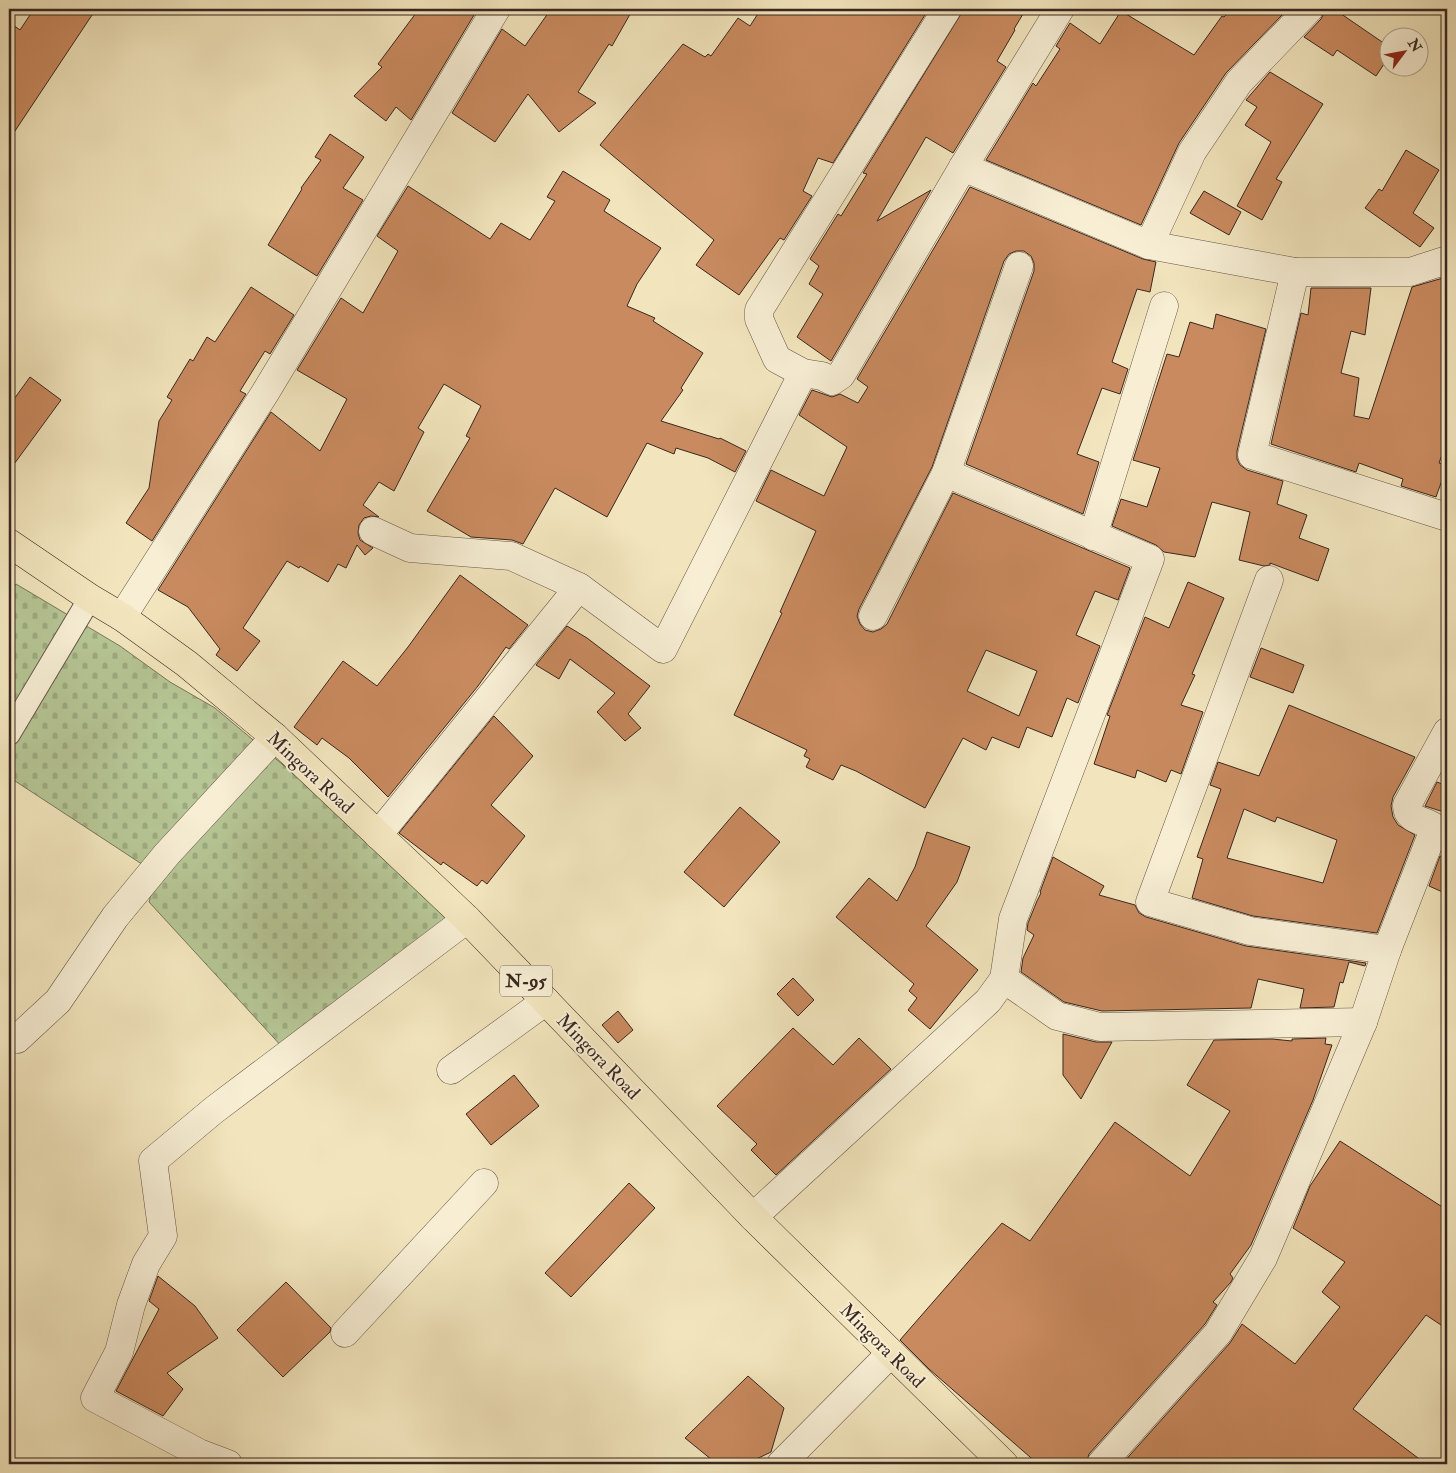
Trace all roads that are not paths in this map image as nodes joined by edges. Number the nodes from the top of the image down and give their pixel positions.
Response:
1 (947, 9) edge
2 (1060, 9) edge
3 (1310, 9) edge
4 (491, 11) edge
5 (963, 167) junction
6 (1149, 245) junction
7 (1447, 260) edge
8 (1019, 266) dead end
9 (1295, 272) junction
10 (1164, 306) dead end
11 (802, 373) junction
12 (946, 473) junction
13 (1447, 516) edge
14 (373, 530) dead end
15 (1094, 536) junction
16 (9, 543) edge
17 (1269, 580) dead end
18 (579, 587) junction
19 (90, 598) junction
20 (873, 616) dead end
21 (122, 617) junction
22 (1447, 732) edge
23 (9, 734) edge
24 (275, 737) junction
25 (378, 834) junction
26 (467, 920) junction
27 (1387, 950) junction
28 (1004, 979) junction
29 (546, 1001) junction
30 (1363, 1022) junction
31 (17, 1039) dead end
32 (452, 1070) dead end
33 (484, 1183) dead end
34 (753, 1217) junction
35 (345, 1333) dead end
36 (891, 1353) junction
37 (228, 1464) edge
38 (780, 1464) edge
39 (1004, 1464) edge
40 (1101, 1464) edge

1 - 11 street
2 - 5 street
3 - 6 street
4 - 21 street
5 - 6 street
5 - 11 street
6 - 9 street
7 - 9 street
8 - 12 street
9 - 13 street
10 - 15 street
11 - 18 street
12 - 15 street
12 - 20 street
14 - 18 street
15 - 28 street
16 - 19 main road, Mingora Road / N-95
17 - 27 street
18 - 25 street
19 - 21 main road, Mingora Road / N-95
19 - 23 street
21 - 24 main road, Mingora Road / N-95
22 - 27 street
24 - 25 main road, Mingora Road / N-95
24 - 31 street
25 - 26 main road, Mingora Road / N-95
26 - 29 main road, Mingora Road / N-95
26 - 37 street
27 - 30 street
28 - 30 street
28 - 34 street
29 - 32 street
29 - 34 main road, Mingora Road / N-95
30 - 40 street
33 - 35 street
34 - 36 main road, Mingora Road / N-95
36 - 38 street
36 - 39 main road, Mingora Road / N-95

